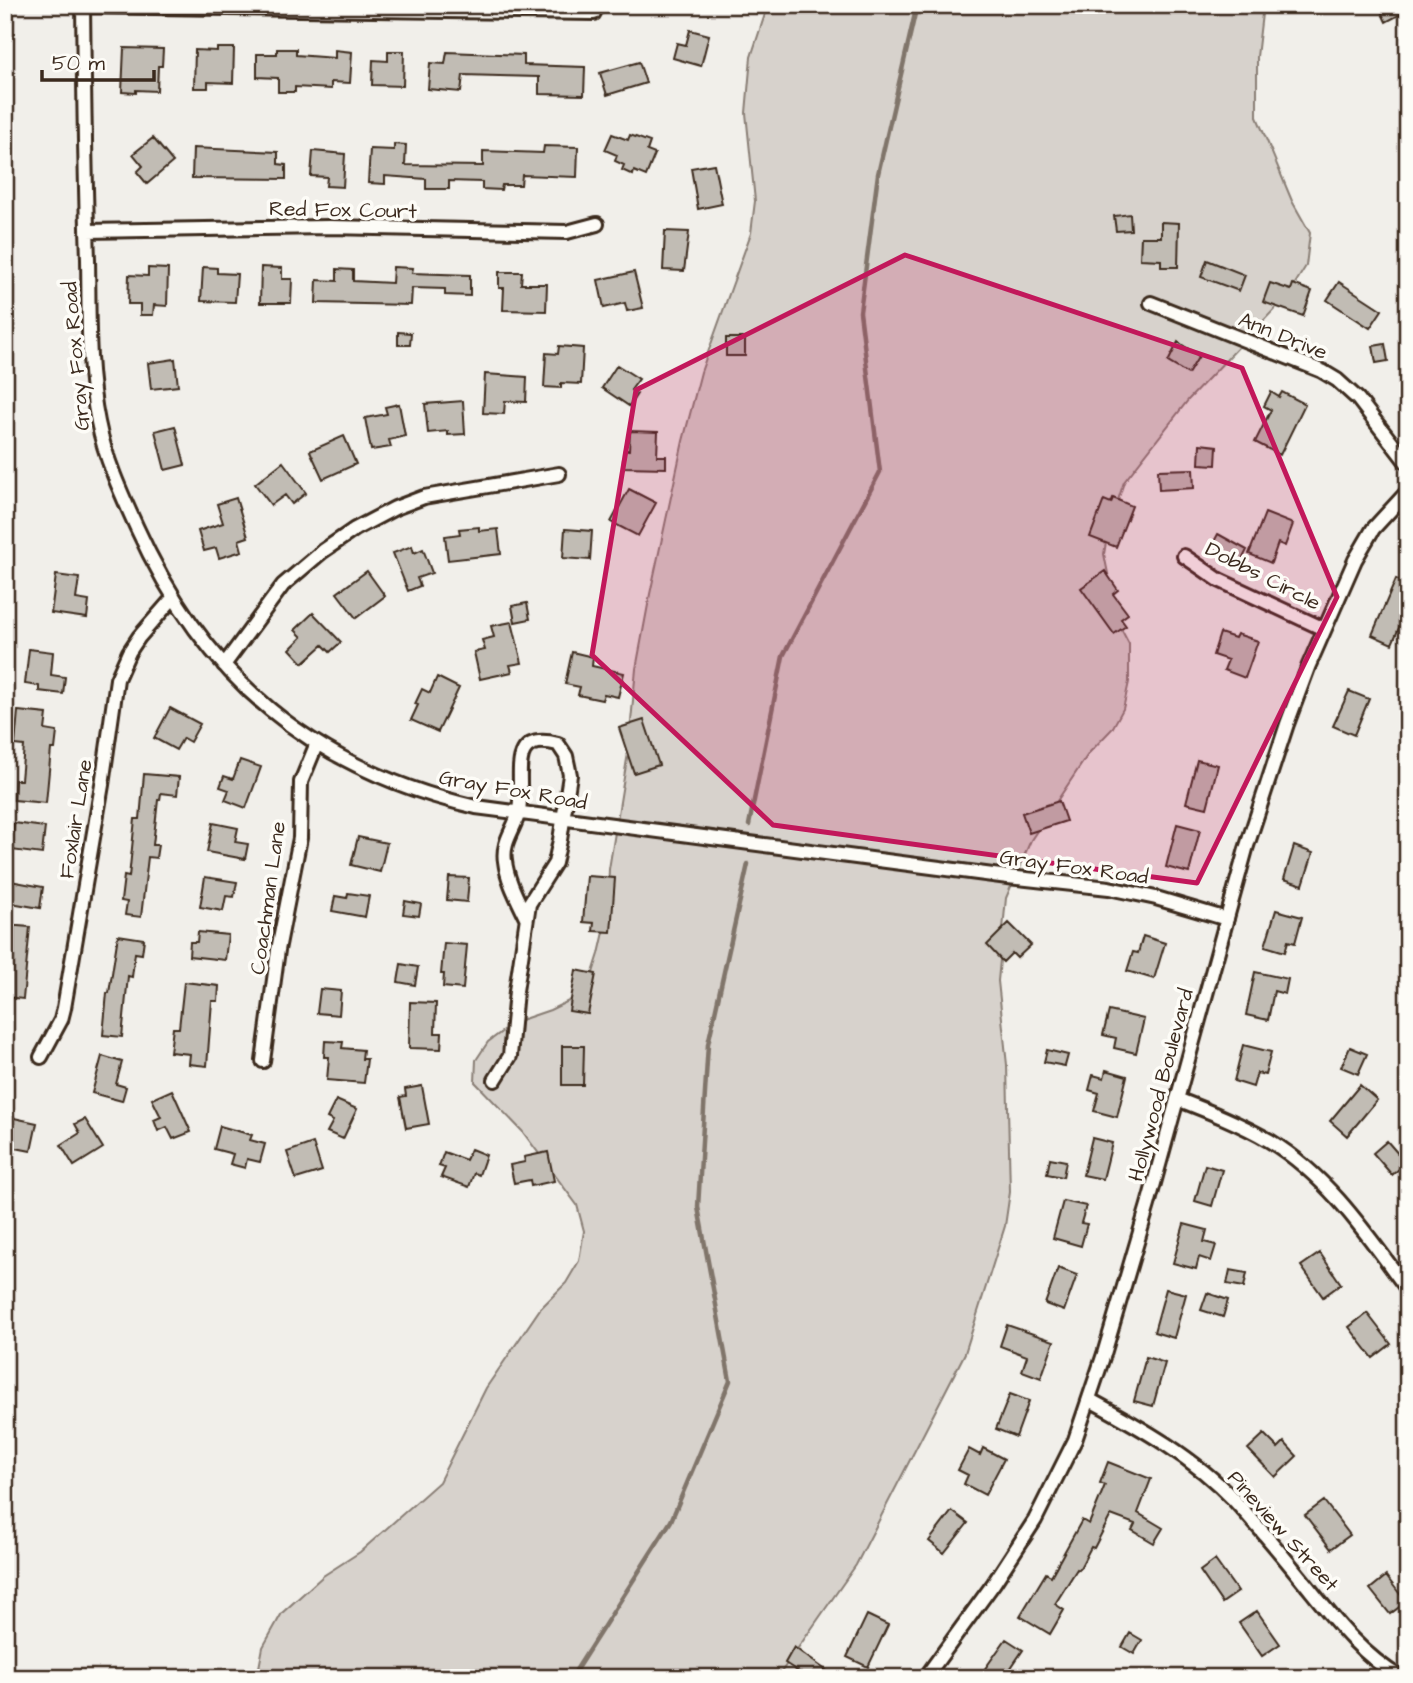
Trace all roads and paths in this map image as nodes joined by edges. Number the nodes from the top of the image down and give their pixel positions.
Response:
1 (83, 6) edge
2 (594, 13) dead end
3 (597, 224) dead end
4 (87, 231) junction
5 (1151, 303) dead end
6 (1408, 464) edge
7 (559, 474) dead end
8 (1408, 491) edge
9 (1184, 556) dead end
10 (173, 598) junction
11 (1324, 629) junction
12 (224, 665) junction
13 (317, 743) junction
14 (519, 813) junction
15 (563, 819) junction
16 (526, 917) junction
17 (1227, 919) junction
18 (41, 1057) dead end
19 (263, 1061) dead end
20 (495, 1080) dead end
21 (1177, 1099) junction
22 (1408, 1290) edge
23 (1090, 1400) junction
24 (930, 1676) edge
25 (1401, 1678) edge

1 - 2 street
1 - 4 street, Gray Fox Road
3 - 4 street, Red Fox Court
4 - 10 street, Gray Fox Road
5 - 6 street, Ann Drive
7 - 12 street
8 - 11 street, Hollywood Boulevard
9 - 11 street, Dobbs Circle
10 - 12 street, Gray Fox Road
10 - 18 street, Foxlair Lane
11 - 17 street, Hollywood Boulevard
12 - 13 street, Gray Fox Road
13 - 14 street, Gray Fox Road
13 - 19 street, Coachman Lane
14 - 15 street, Gray Fox Road
14 - 15 street
14 - 16 street
15 - 16 street
15 - 17 street, Gray Fox Road
16 - 20 street
17 - 21 street, Hollywood Boulevard
21 - 22 street
21 - 23 street, Hollywood Boulevard
23 - 24 street, Hollywood Boulevard
23 - 25 street, Pineview Street

